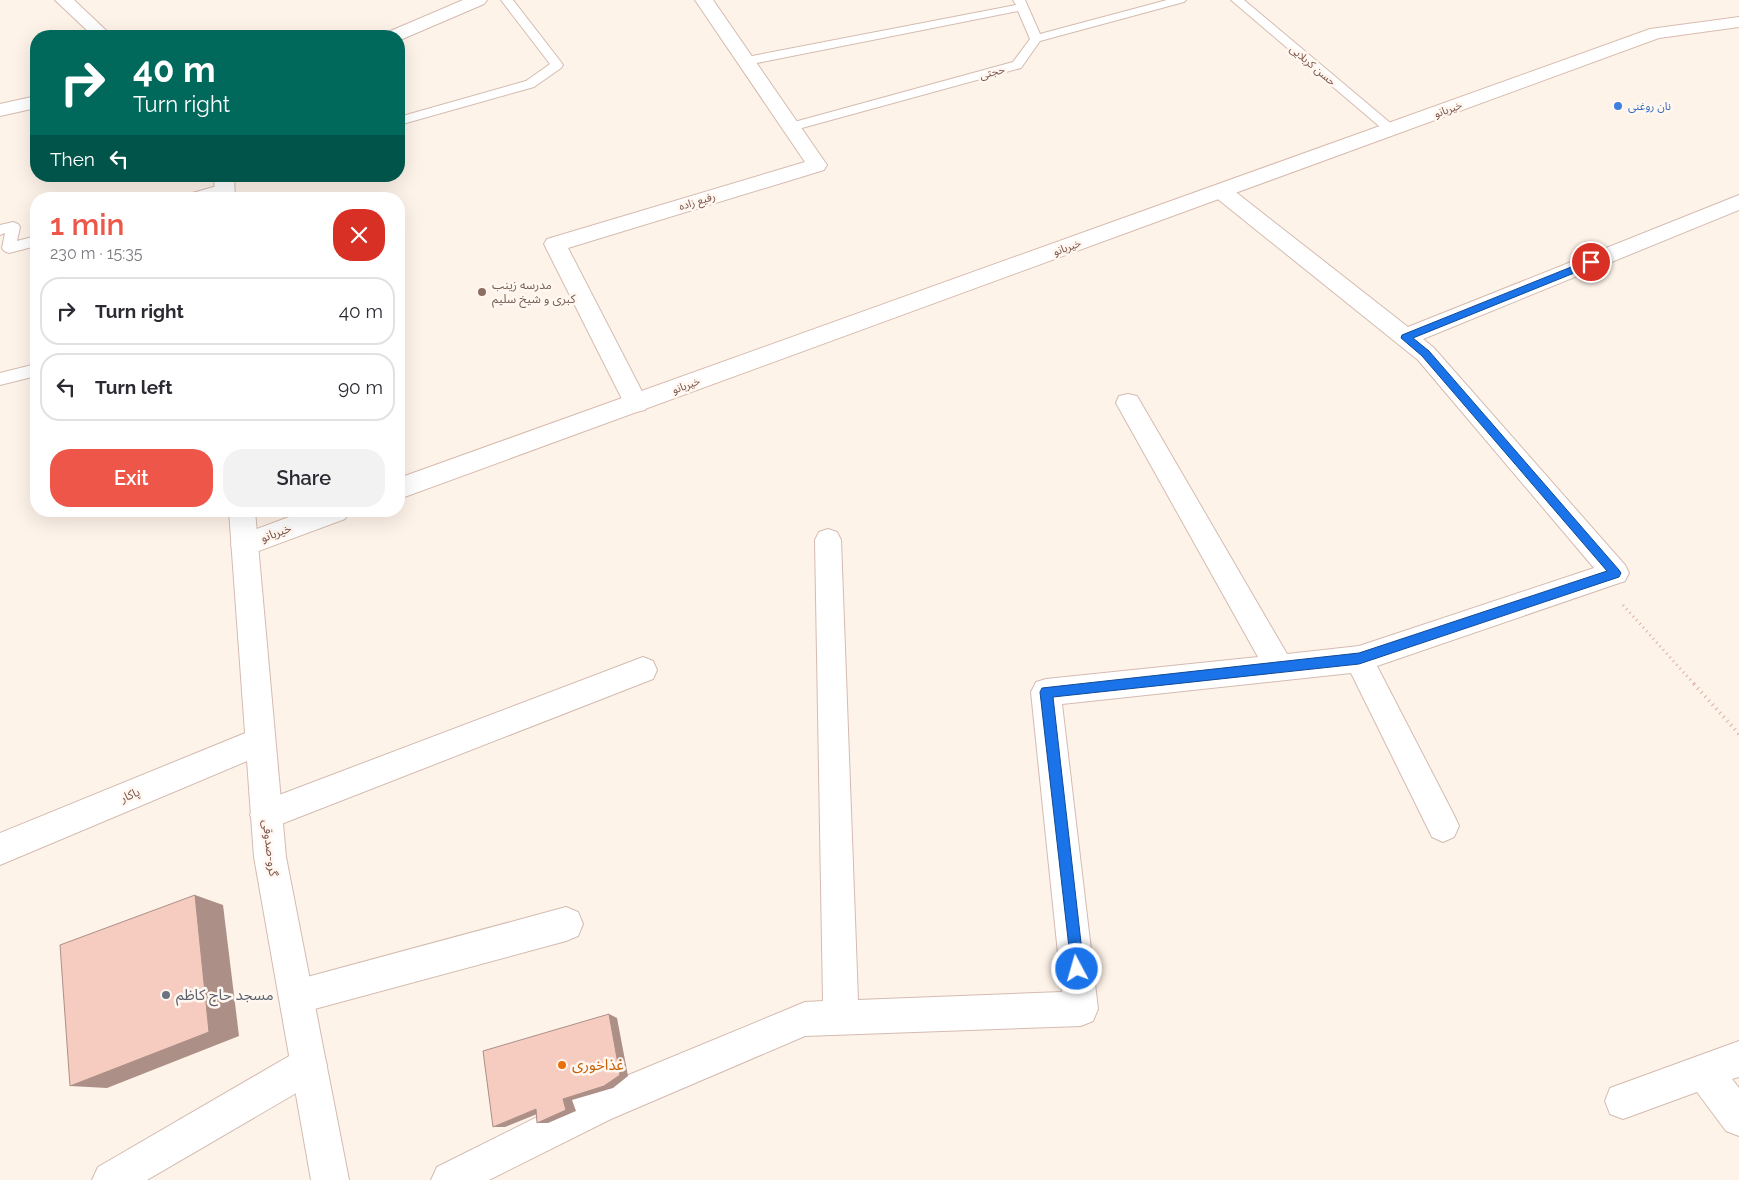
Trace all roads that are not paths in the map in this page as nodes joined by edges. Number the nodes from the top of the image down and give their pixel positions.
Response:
1 (64, 0) edge
2 (478, 0) edge
3 (507, 0) edge
4 (704, 0) edge
5 (1180, 0) edge
6 (1237, 0) edge
7 (1020, 3) edge
8 (1739, 22) edge
9 (96, 30) edge
10 (405, 31) edge
11 (1036, 39) junction
12 (747, 61) junction
13 (30, 103) edge
14 (0, 110) edge
15 (405, 119) edge
16 (791, 127) junction
17 (1390, 129) junction
18 (224, 188) edge
19 (1221, 191) junction
20 (211, 192) edge
21 (1739, 202) edge
22 (0, 230) edge
23 (30, 243) edge
24 (1406, 338) junction
25 (30, 372) edge
26 (0, 379) edge
27 (636, 402) junction
28 (1128, 403) dead end
29 (405, 487) edge
30 (242, 517) edge
31 (320, 517) edge
32 (828, 540) dead end
33 (244, 545) junction
34 (1359, 659) junction
35 (1279, 667) junction
36 (642, 670) dead end
37 (260, 740) junction
38 (266, 815) junction
39 (1443, 826) dead end
40 (0, 849) edge
41 (566, 924) dead end
42 (296, 997) junction
43 (841, 1018) junction
44 (1739, 1059) edge
45 (309, 1065) junction
46 (1704, 1071) junction
47 (1623, 1101) dead end
48 (1739, 1118) edge
49 (111, 1180) edge
50 (330, 1180) edge
51 (450, 1180) edge

1 - 9 street
2 - 10 street
3 - 15 lane
4 - 12 street, رفیع زاده
5 - 11 lane
6 - 17 lane, حسن کربلایی
7 - 11 lane
7 - 12 lane
8 - 17 street, خیربانو
11 - 16 lane, حجتی
12 - 16 street, رفیع زاده
13 - 14 street
16 - 27 street, رفیع زاده
17 - 19 street, خیربانو
18 - 20 lane
19 - 24 street
19 - 27 street, خیربانو
21 - 24 street
22 - 23 lane
24 - 34 street
25 - 26 lane
27 - 29 street, خیربانو
28 - 35 street
30 - 33 street, گرو-صدوقی
31 - 33 street, خیربانو
32 - 43 street
33 - 37 street, گرو-صدوقی
34 - 35 street
34 - 39 street
35 - 43 street
36 - 38 street
37 - 38 street, گرو-صدوقی
37 - 40 street, پاکار
38 - 42 street, گرو-صدوقی
41 - 42 street
42 - 45 street, گرو-صدوقی
43 - 51 street
44 - 46 street
45 - 49 street
45 - 50 street, گرو-صدوقی
46 - 47 street
46 - 48 street

